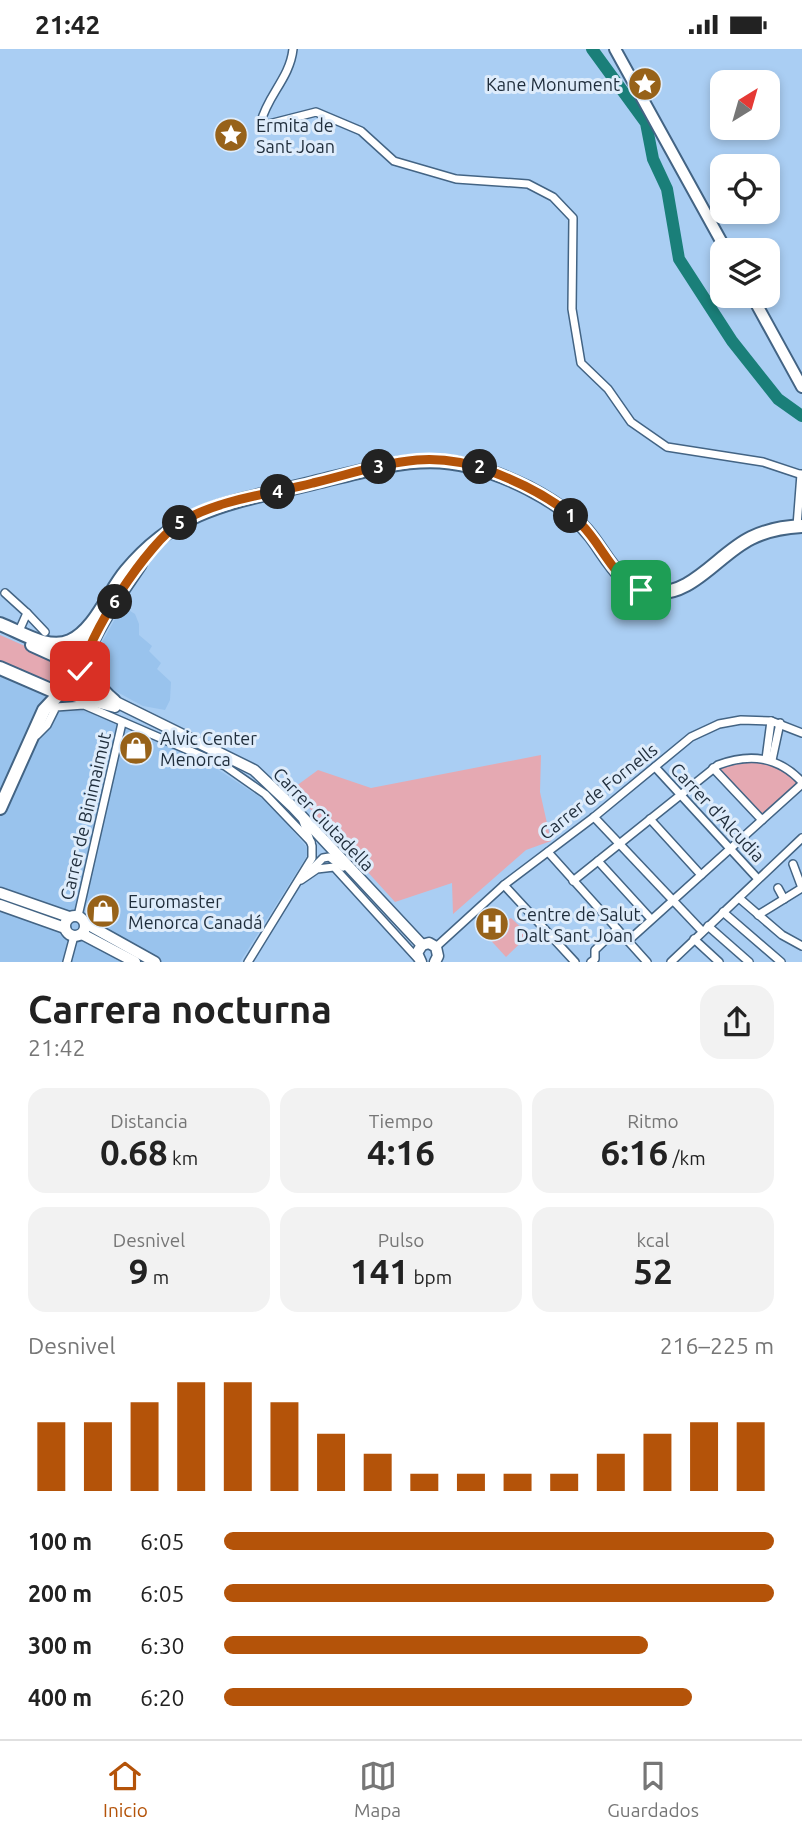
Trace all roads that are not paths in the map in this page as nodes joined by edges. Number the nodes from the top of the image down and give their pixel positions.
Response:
1 (293, 49) edge
2 (615, 49) edge
3 (719, 238) edge
4 (759, 308) edge
5 (802, 387) edge
6 (801, 474) edge
7 (800, 526) edge
8 (173, 527) junction
9 (148, 548) junction
10 (5, 593) dead end
11 (27, 613) junction
12 (104, 620) junction
13 (0, 624) edge
14 (0, 631) edge
15 (19, 631) junction
16 (45, 632) dead end
17 (56, 655) junction
18 (0, 668) edge
19 (81, 675) junction
20 (62, 694) junction
21 (114, 701) junction
22 (148, 719) junction
23 (775, 722) junction
24 (122, 723) junction
25 (802, 733) edge
26 (31, 740) junction
27 (769, 760) junction
28 (655, 767) junction
29 (713, 768) junction
30 (802, 783) edge
31 (679, 795) junction
32 (0, 808) edge
33 (301, 815) junction
34 (594, 817) junction
35 (650, 819) junction
36 (762, 820) junction
37 (802, 838) edge
38 (311, 842) junction
39 (620, 843) junction
40 (730, 850) junction
41 (548, 852) junction
42 (598, 861) junction
43 (793, 864) dead end
44 (701, 875) junction
45 (758, 879) junction
46 (301, 880) junction
47 (573, 881) junction
48 (363, 882) junction
49 (504, 885) junction
50 (778, 887) dead end
51 (802, 888) edge
52 (0, 893) edge
53 (738, 898) junction
54 (673, 899) junction
55 (784, 899) junction
56 (0, 905) edge
57 (723, 912) junction
58 (758, 915) junction
59 (77, 919) junction
60 (651, 919) junction
61 (65, 928) junction
62 (617, 929) junction
63 (705, 929) junction
64 (78, 935) junction
65 (694, 939) junction
66 (628, 941) junction
67 (422, 945) junction
68 (802, 946) edge
69 (436, 947) junction
70 (679, 954) junction
71 (420, 960) edge
72 (436, 961) edge
73 (67, 962) edge
74 (135, 962) edge
75 (155, 962) edge
76 (248, 962) edge
77 (575, 962) edge
78 (591, 962) edge
79 (648, 962) edge
80 (671, 962) edge
81 (687, 962) edge
82 (719, 962) edge
83 (749, 962) edge
84 (781, 962) edge

1 - 6 street
2 - 3 main road
4 - 5 main road
6 - 7 street
7 - 8 main road
8 - 9 main road
8 - 12 main road
9 - 15 main road
9 - 17 main road
10 - 11 street
11 - 15 street
11 - 16 street
12 - 19 main road
12 - 21 main road
13 - 15 main road
14 - 17 main road
17 - 19 main road
18 - 20 main road
19 - 20 main road
19 - 21 street, Carrer Ciutadella
20 - 22 street, Carrer Ciutadella
20 - 26 main road
21 - 22 street, Carrer Ciutadella
22 - 33 street, Carrer Ciutadella
23 - 25 street, Carrer de Fornells
23 - 27 street
23 - 28 street, Carrer de Fornells
24 - 26 street
24 - 38 street
24 - 59 street, Carrer de Binimaimut
26 - 32 main road
27 - 29 street
27 - 30 street
28 - 31 street, Carrer d'Alcudia
28 - 34 street, Carrer de Fornells
29 - 31 street
29 - 36 street
30 - 36 street
31 - 35 street
31 - 40 street, Carrer d'Alcudia
33 - 38 street
33 - 48 street, Carrer Ciutadella
34 - 39 street
34 - 41 street, Carrer de Fornells
35 - 39 street
35 - 44 street
36 - 40 street
37 - 45 street
38 - 46 street
39 - 42 street
39 - 54 street
40 - 44 street
40 - 45 street, Carrer d'Alcudia
41 - 47 street
41 - 49 street, Carrer de Fornells
42 - 47 street
42 - 60 street
43 - 51 street
44 - 54 street
45 - 53 street
46 - 48 street
46 - 71 street, Carrer Ciutadella
46 - 76 street
47 - 62 street
48 - 67 street, Carrer Ciutadella
49 - 69 street, Carrer de Fornells
49 - 77 street
50 - 55 street
51 - 55 street
52 - 59 street
53 - 57 street
53 - 58 street
54 - 60 street
54 - 63 street
55 - 58 street
56 - 61 street
57 - 63 street
57 - 84 street
58 - 68 street
59 - 61 street
59 - 64 street
59 - 75 street
60 - 66 street
61 - 64 street
62 - 66 street
62 - 78 street
63 - 65 street
63 - 83 street
64 - 73 street
64 - 74 street
65 - 70 street
65 - 82 street
66 - 79 street
67 - 69 street
67 - 71 street
69 - 72 street
70 - 80 street
70 - 81 street

